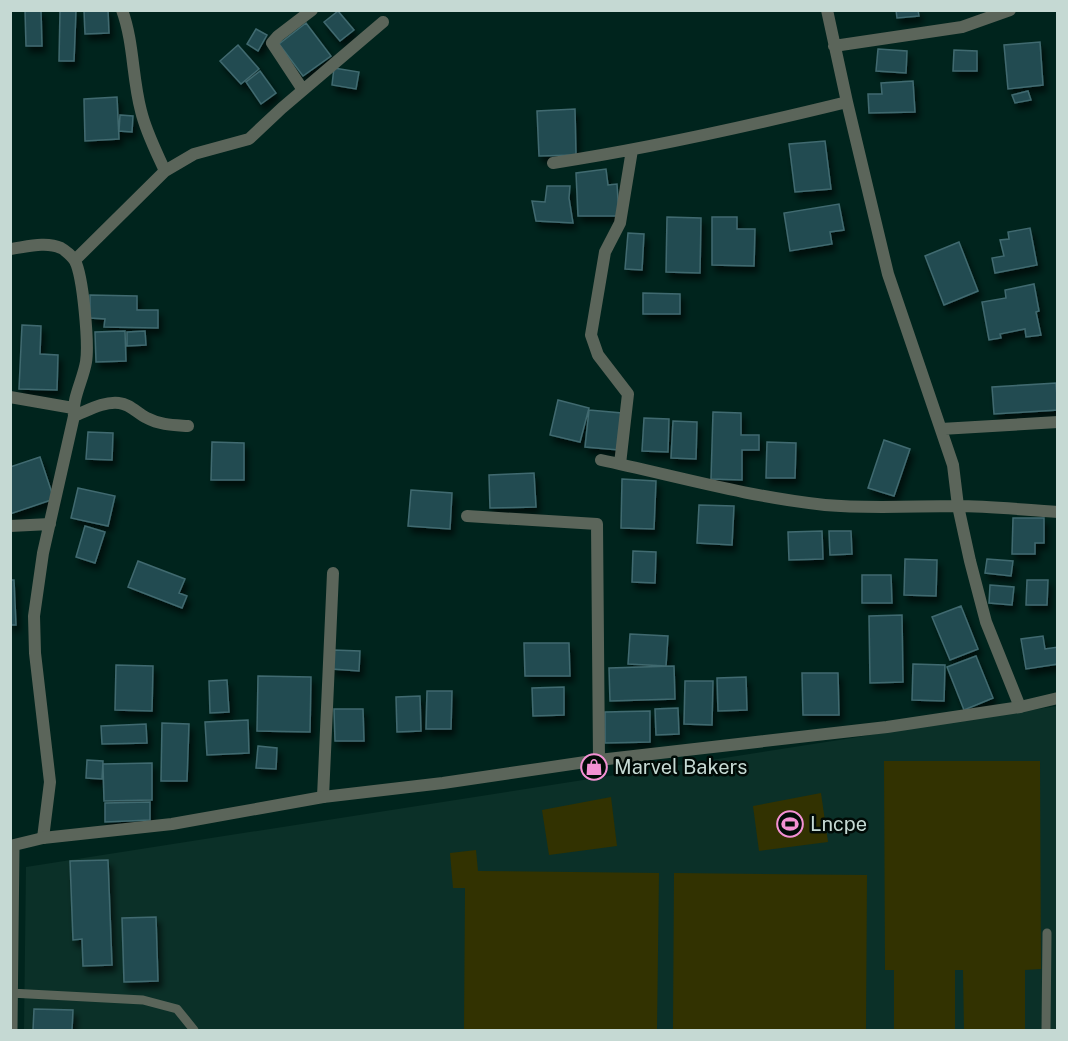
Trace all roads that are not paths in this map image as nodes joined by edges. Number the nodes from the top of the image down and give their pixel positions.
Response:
1 (122, 10) edge
2 (312, 10) edge
3 (827, 10) edge
4 (1010, 10) edge
5 (383, 22) dead end
6 (834, 46) junction
7 (303, 90) junction
8 (847, 102) junction
9 (632, 150) junction
10 (553, 163) dead end
11 (165, 171) junction
12 (10, 249) edge
13 (75, 260) junction
14 (10, 397) edge
15 (74, 412) junction
16 (1058, 422) edge
17 (188, 426) dead end
18 (941, 429) junction
19 (601, 460) dead end
20 (620, 464) junction
21 (958, 506) junction
22 (1058, 512) edge
23 (467, 516) dead end
24 (50, 524) junction
25 (10, 526) edge
26 (333, 573) dead end
27 (1058, 698) edge
28 (1020, 707) junction
29 (599, 760) junction
30 (323, 797) junction
31 (43, 838) junction
32 (13, 846) edge
33 (1047, 933) dead end
34 (12, 993) edge
35 (13, 1030) edge
36 (194, 1030) edge
37 (1046, 1030) edge

1 - 11 street
2 - 7 street
3 - 6 street
4 - 6 street
5 - 7 street
6 - 8 street
7 - 11 street
8 - 9 street
8 - 18 street
9 - 10 street
9 - 20 street
11 - 13 street
12 - 13 street
13 - 15 street
14 - 15 street
15 - 17 street
15 - 24 street
16 - 18 street
18 - 21 street
19 - 20 street
20 - 21 street
21 - 22 street
21 - 28 street
23 - 29 street
24 - 25 street
24 - 31 street
26 - 30 street
27 - 28 street
28 - 29 street
29 - 30 street
30 - 31 street
31 - 32 street
32 - 34 lane
33 - 37 lane
34 - 35 lane
34 - 36 lane

